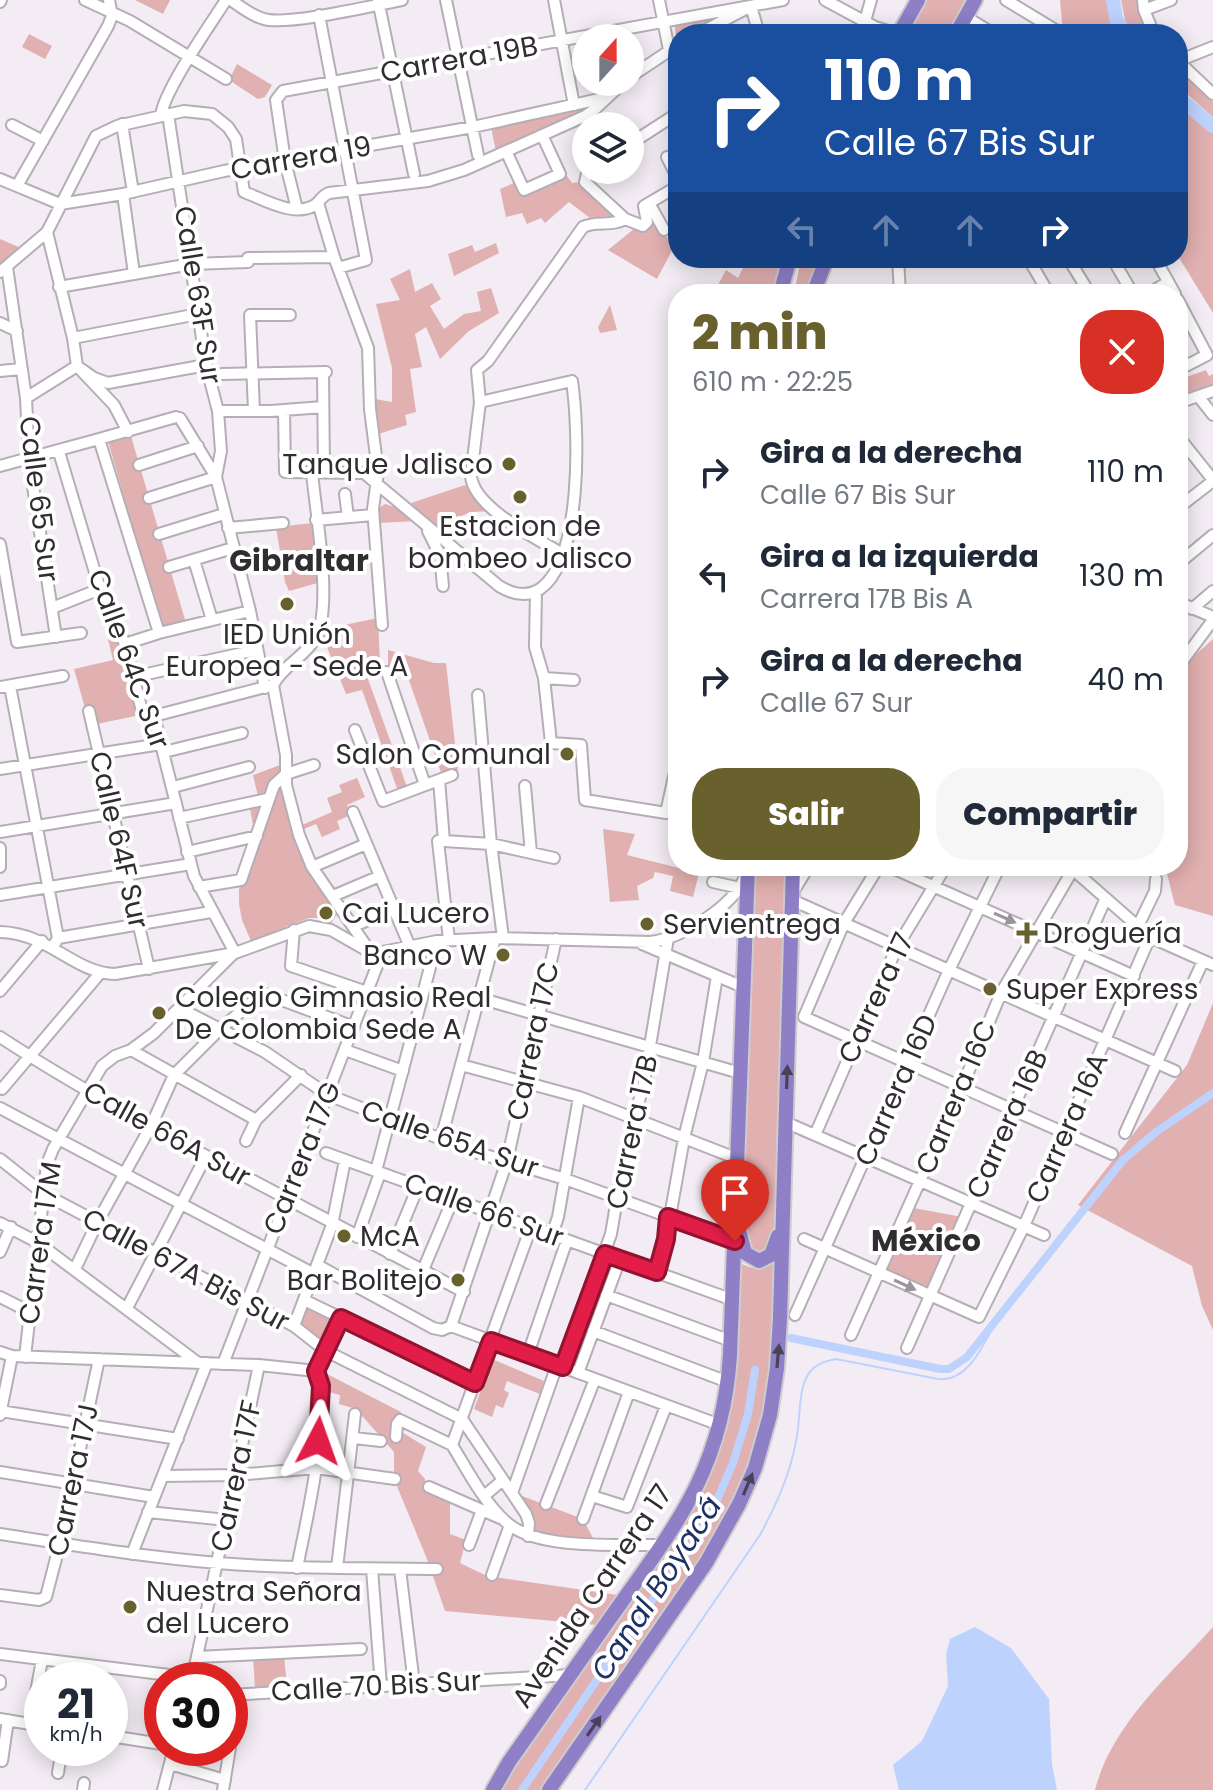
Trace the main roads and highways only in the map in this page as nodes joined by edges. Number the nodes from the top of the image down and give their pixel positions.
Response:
1 (918, 0) edge
2 (975, 0) edge
3 (904, 24) edge
4 (962, 24) edge
5 (748, 876) edge
6 (793, 876) edge
7 (784, 1211) junction
8 (736, 1218) junction
9 (493, 1790) edge
10 (549, 1790) edge

1 - 3 highway
2 - 4 highway
5 - 8 highway, Avenida Carrera 17
7 -> 6 highway
7 - 8 highway
10 -> 7 highway
8 - 9 highway, Avenida Carrera 17

